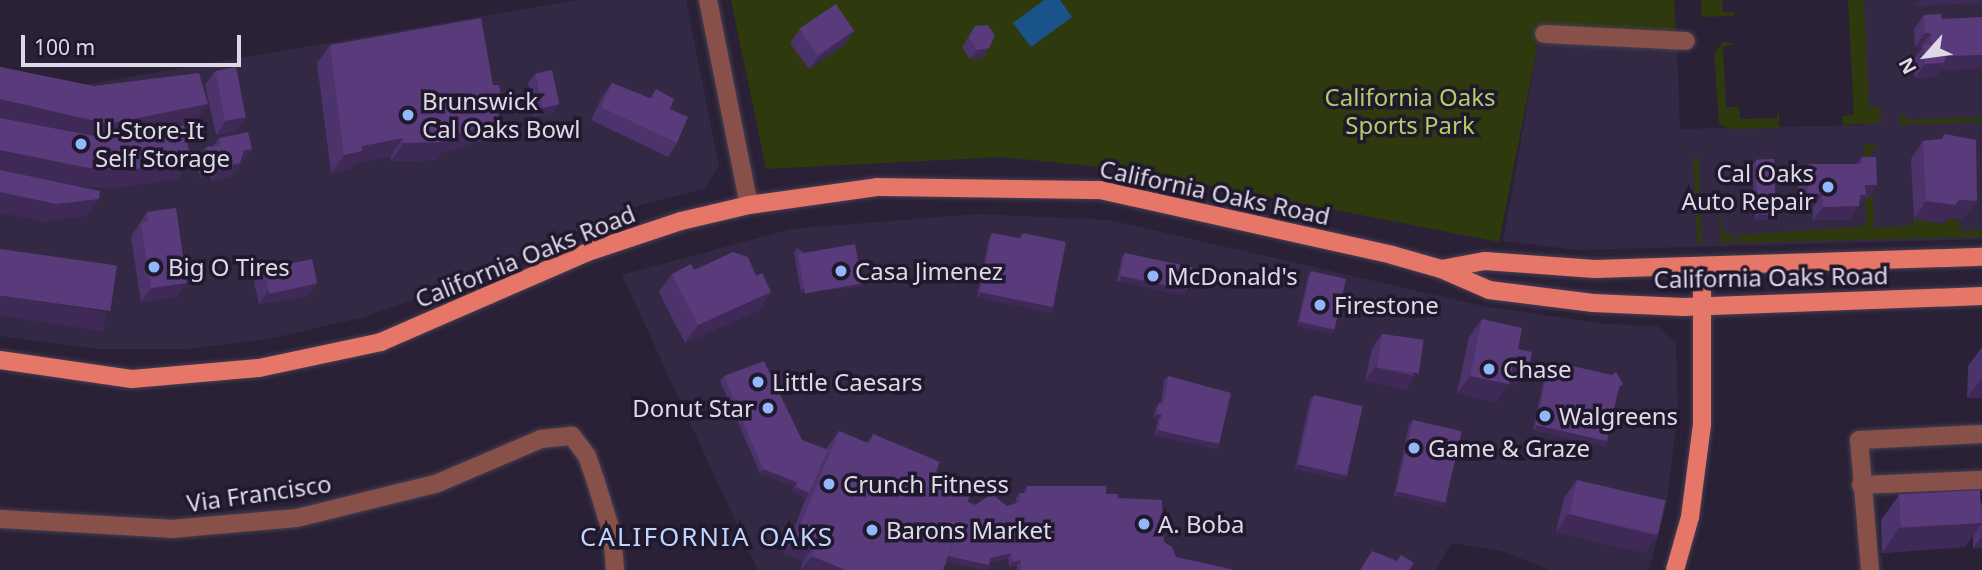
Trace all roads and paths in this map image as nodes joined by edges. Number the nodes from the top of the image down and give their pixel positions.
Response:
1 (708, 0) edge
2 (1544, 34) dead end
3 (1686, 41) dead end
4 (749, 205) junction
5 (1982, 257) edge
6 (1702, 267) junction
7 (1441, 269) junction
8 (1982, 296) edge
9 (1701, 305) junction
10 (0, 360) edge
11 (1982, 434) edge
12 (1982, 480) edge
13 (1861, 485) junction
14 (0, 519) edge
15 (615, 570) edge
16 (1675, 570) edge
17 (1870, 570) edge

1 - 4 street
2 - 3 street
4 - 7 main road, California Oaks Road
4 - 10 main road, California Oaks Road
5 - 6 main road, California Oaks Road
6 - 7 main road, California Oaks Road
6 - 9 main road
7 - 9 main road, California Oaks Road
8 - 9 main road, California Oaks Road
9 - 16 main road
11 - 13 street
12 - 13 street
13 - 17 street
14 - 15 street, Via Francisco

